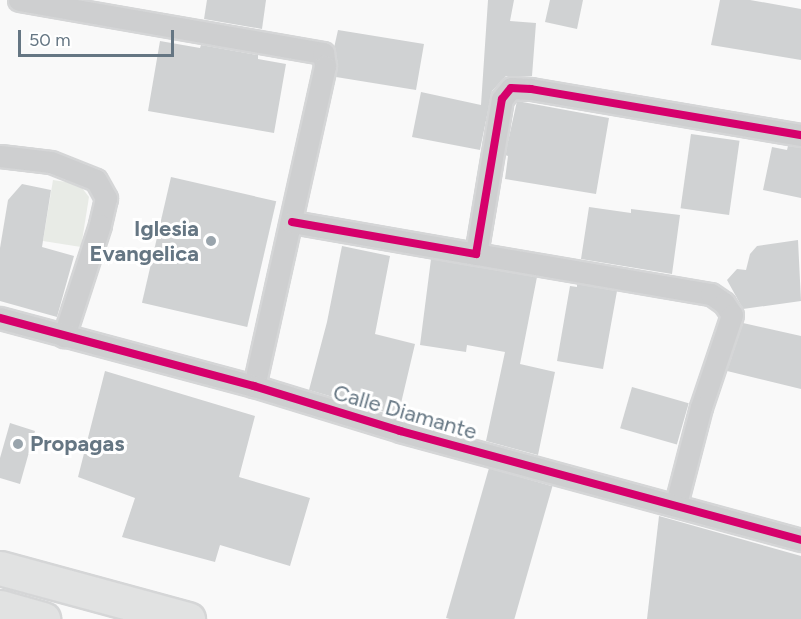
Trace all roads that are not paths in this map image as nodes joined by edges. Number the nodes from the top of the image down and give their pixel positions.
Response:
1 (19, 0) edge
2 (801, 135) edge
3 (0, 156) edge
4 (292, 222) junction
5 (477, 254) junction
6 (0, 318) edge
7 (64, 336) junction
8 (254, 386) junction
9 (676, 504) junction
10 (801, 540) edge
11 (0, 568) edge
12 (0, 607) edge
13 (43, 619) edge
14 (188, 619) edge

1 - 4 street
2 - 5 street
3 - 7 street
4 - 5 street
4 - 8 street
5 - 9 street
6 - 7 street, Calle Diamante
7 - 8 street, Calle Diamante
8 - 9 street, Calle Diamante
9 - 10 street, Calle Diamante
11 - 14 main road
12 - 13 main road

